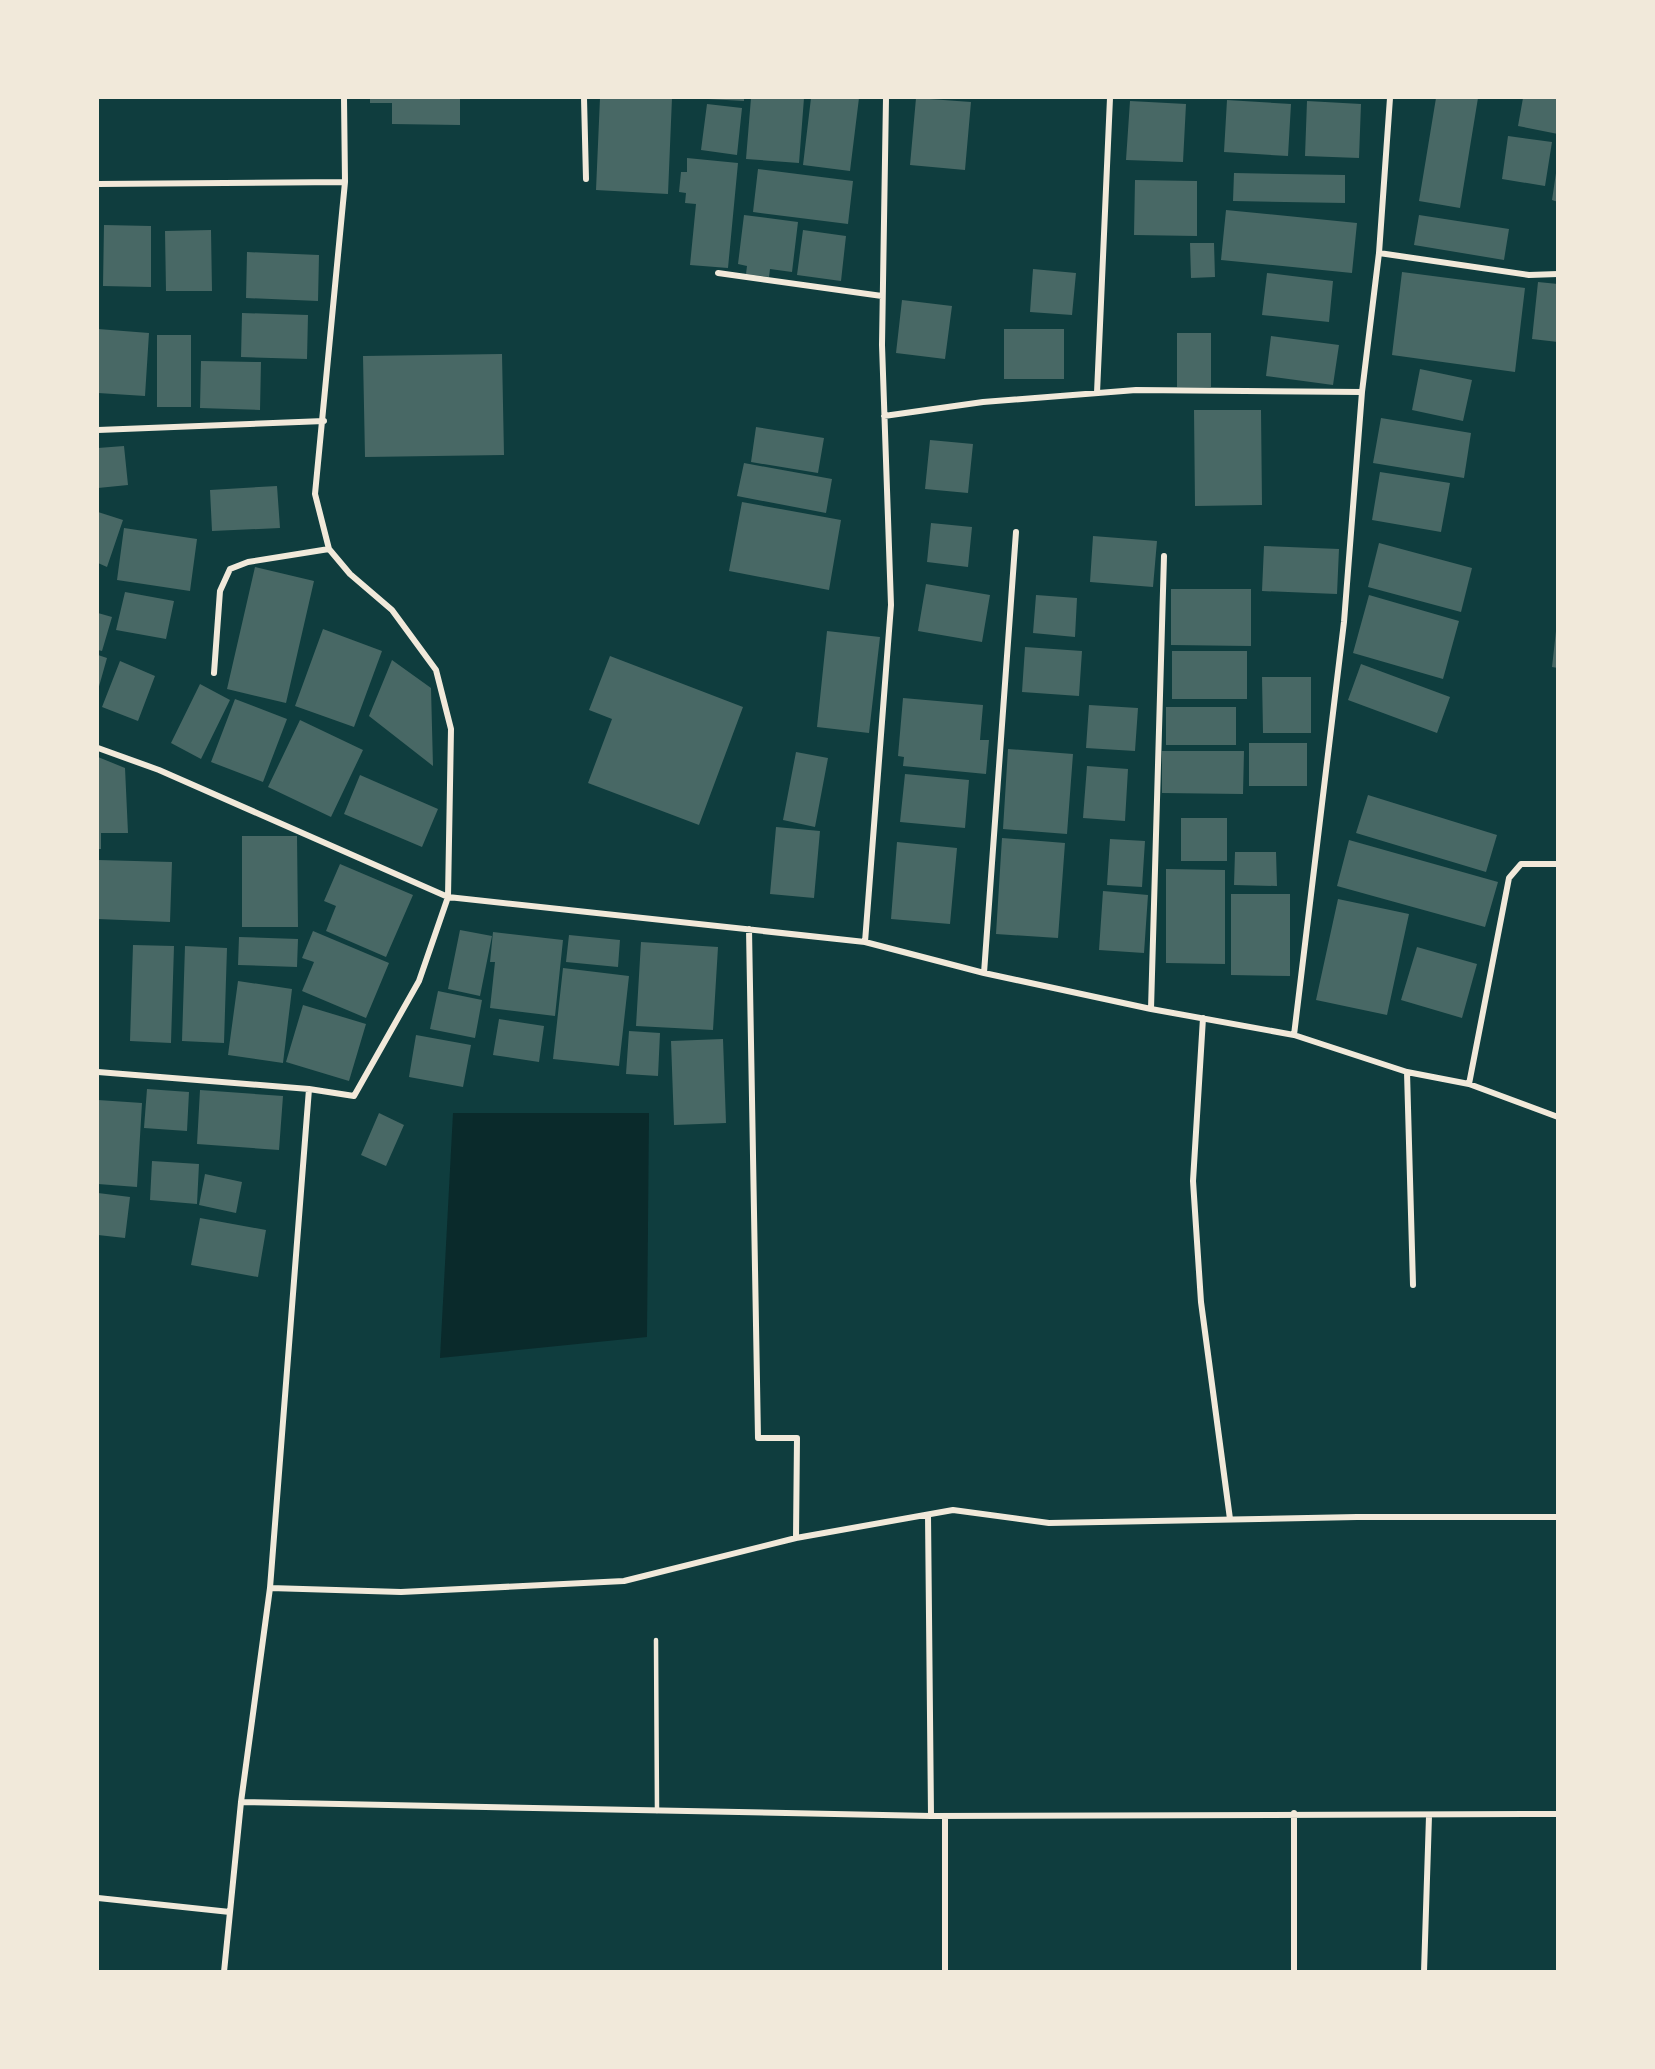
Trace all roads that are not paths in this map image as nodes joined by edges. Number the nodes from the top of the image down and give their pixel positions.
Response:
1 (344, 98) edge
2 (584, 98) edge
3 (886, 98) edge
4 (1110, 98) edge
5 (1390, 98) edge
6 (585, 179) dead end
7 (345, 182) junction
8 (98, 184) edge
9 (1379, 253) junction
10 (718, 273) dead end
11 (1557, 274) edge
12 (882, 296) junction
13 (1362, 392) junction
14 (1097, 393) junction
15 (884, 416) junction
16 (324, 421) junction
17 (98, 430) edge
18 (1016, 532) dead end
19 (328, 549) junction
20 (1164, 556) dead end
21 (214, 673) dead end
22 (98, 748) edge
23 (1557, 864) edge
24 (448, 897) junction
25 (749, 929) junction
26 (865, 942) junction
27 (984, 973) junction
28 (1151, 1009) junction
29 (1203, 1018) junction
30 (1294, 1035) junction
31 (98, 1072) edge
32 (1407, 1072) junction
33 (1469, 1084) junction
34 (309, 1089) junction
35 (1557, 1116) edge
36 (1413, 1285) dead end
37 (928, 1515) junction
38 (1557, 1517) edge
39 (1230, 1519) junction
40 (795, 1538) junction
41 (270, 1588) junction
42 (656, 1640) dead end
43 (241, 1802) junction
44 (657, 1811) junction
45 (1294, 1813) junction
46 (1557, 1814) edge
47 (931, 1816) junction
48 (945, 1816) junction
49 (1429, 1816) junction
50 (98, 1898) edge
51 (230, 1912) junction
52 (224, 1971) edge
53 (945, 1971) edge
54 (1294, 1971) edge
55 (1424, 1971) edge

1 - 7 street
2 - 6 street
3 - 12 street
4 - 14 street
5 - 9 street
7 - 8 street
7 - 16 street
9 - 11 street
9 - 13 street
10 - 12 street
12 - 15 street
13 - 14 street
13 - 30 street
14 - 15 street
15 - 26 street
16 - 17 street
16 - 19 street
18 - 27 street
19 - 21 street
19 - 24 street
20 - 28 street
22 - 24 street
23 - 33 street
24 - 25 street
24 - 34 street
25 - 26 street
25 - 40 street
26 - 27 street
27 - 28 street
28 - 29 street
29 - 30 street
29 - 39 street
30 - 32 street
31 - 34 street
32 - 33 street
32 - 36 street
33 - 35 street
34 - 41 street
37 - 39 street
37 - 40 street
37 - 47 street
38 - 39 street
40 - 41 street
41 - 43 street
42 - 44 lane
43 - 44 street
43 - 51 street
44 - 47 street
45 - 48 street
45 - 49 street
45 - 54 street
46 - 49 street
47 - 48 street
48 - 53 street
49 - 55 street
50 - 51 street
51 - 52 street

